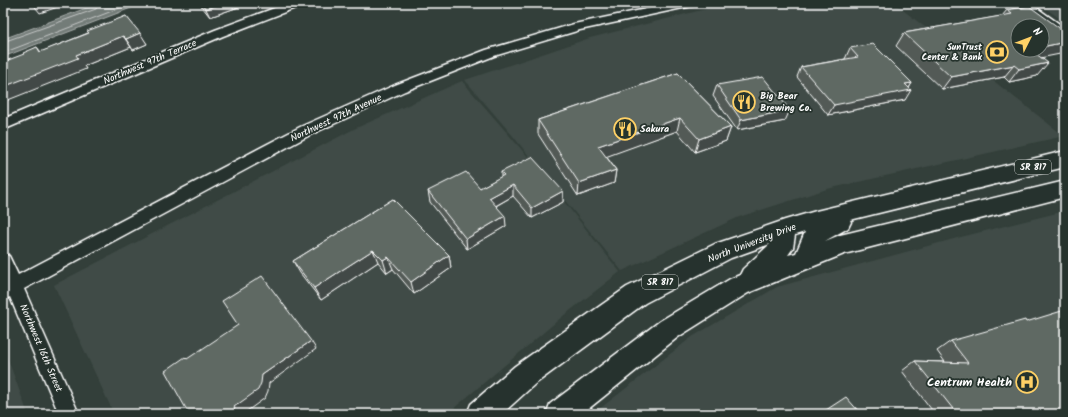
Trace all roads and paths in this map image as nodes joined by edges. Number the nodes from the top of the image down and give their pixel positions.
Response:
1 (299, 3) edge
2 (692, 3) edge
3 (1022, 3) edge
4 (1065, 34) edge
5 (3, 124) edge
6 (1065, 159) edge
7 (1065, 189) edge
8 (870, 207) junction
9 (785, 229) junction
10 (806, 260) junction
11 (3, 261) edge
12 (740, 286) junction
13 (8, 289) edge
14 (69, 414) edge
15 (481, 414) edge
16 (560, 414) edge

1 - 5 street, Northwest 97th Terrace
2 - 13 street, Northwest 97th Avenue
3 - 4 street
6 - 8 main road, North University Drive / SR 817
7 - 10 main road
8 - 9 main road, North University Drive / SR 817
8 - 10 main road
9 - 12 main road
9 - 15 main road, North University Drive / SR 817
10 - 12 main road
11 - 13 street, Northwest 16th Street
12 - 16 main road
13 - 14 street, Northwest 16th Street

